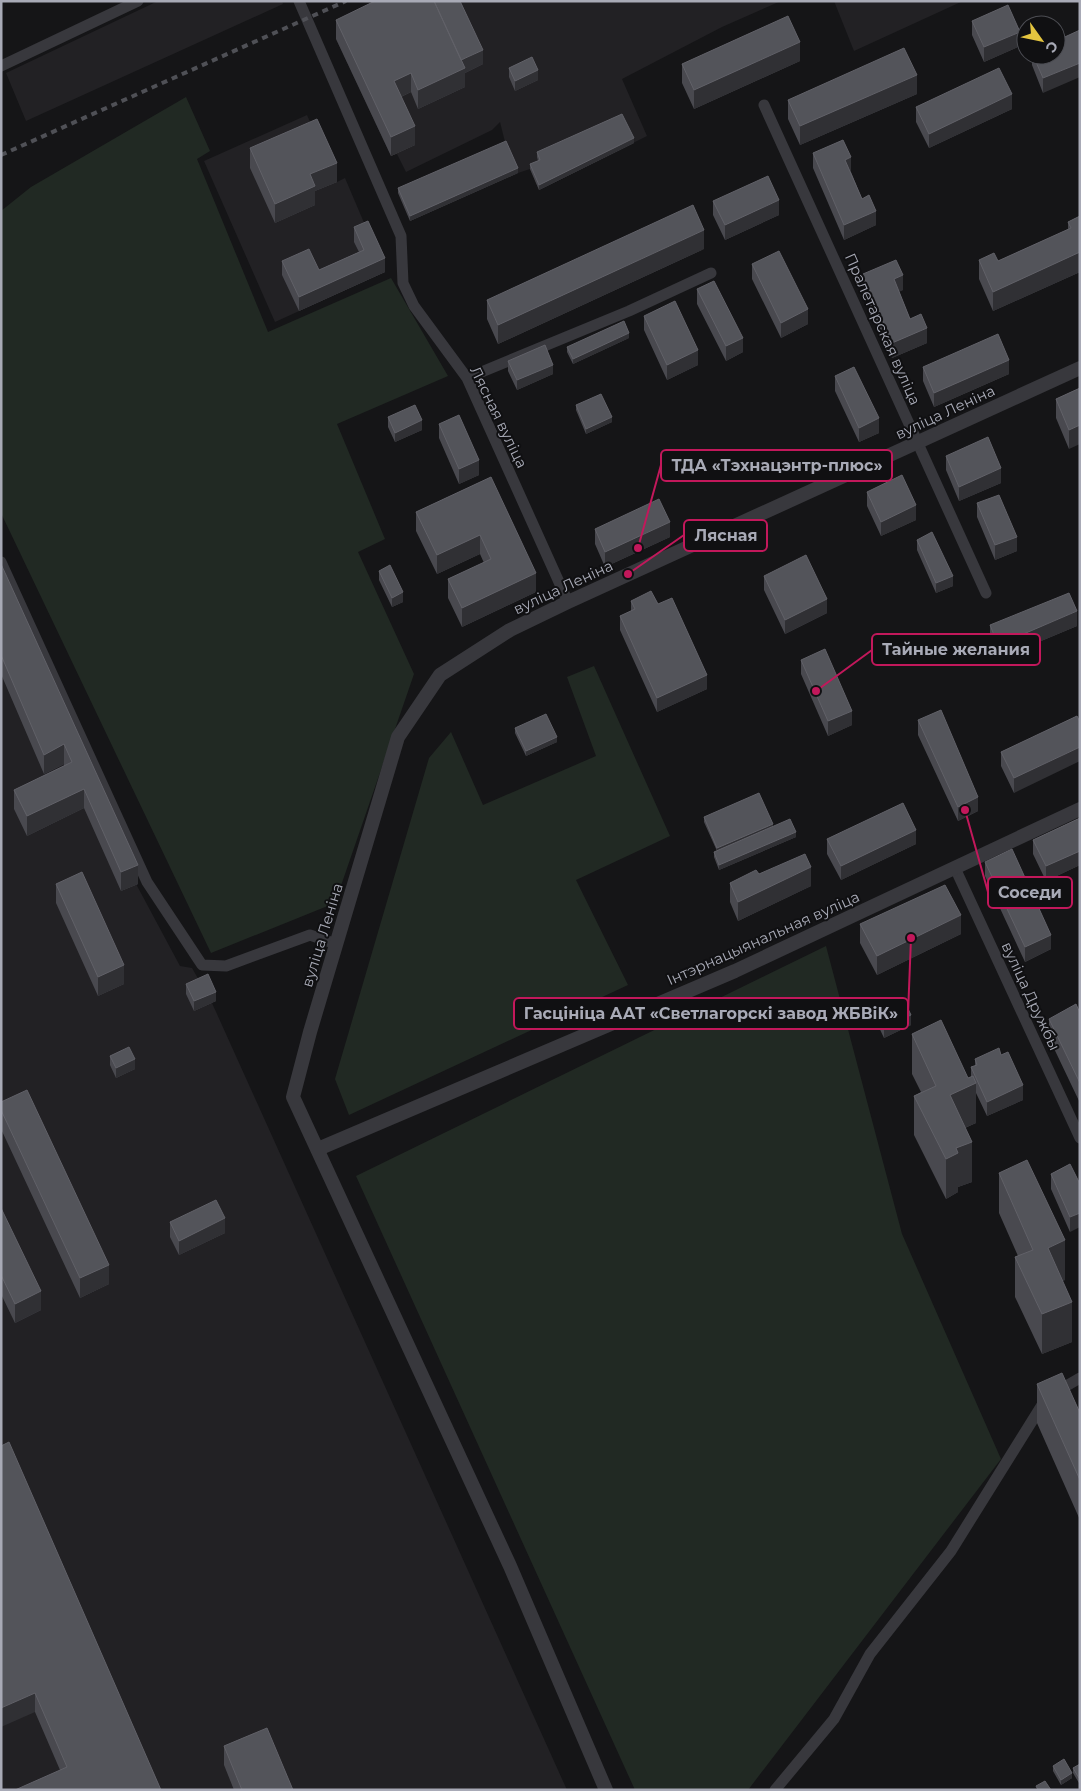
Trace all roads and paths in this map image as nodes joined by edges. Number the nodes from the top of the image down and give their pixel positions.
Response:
1 (138, 1) edge
2 (299, 1) edge
3 (1, 66) edge
4 (764, 105) dead end
5 (711, 273) dead end
6 (1080, 368) edge
7 (467, 378) junction
8 (918, 442) junction
9 (1, 562) edge
10 (986, 593) dead end
11 (568, 602) junction
12 (1080, 809) edge
13 (955, 868) junction
14 (336, 944) junction
15 (1080, 1138) edge
16 (318, 1149) junction
17 (1080, 1378) edge
18 (606, 1790) edge
19 (775, 1790) edge

1 - 3 street
2 - 7 street, Лясная вуліца
4 - 8 street, Пралетарская вуліца
5 - 7 street
6 - 8 street, вуліца Леніна
7 - 11 street, Лясная вуліца
8 - 10 street, Пралетарская вуліца
8 - 11 street, вуліца Леніна
9 - 14 street
11 - 14 street, вуліца Леніна
12 - 13 street, Інтэрнацыянальная вуліца
13 - 15 street, вуліца Дружбы
13 - 16 street, Інтэрнацыянальная вуліца
14 - 16 street, вуліца Леніна
16 - 18 street, вуліца Леніна
17 - 19 street

